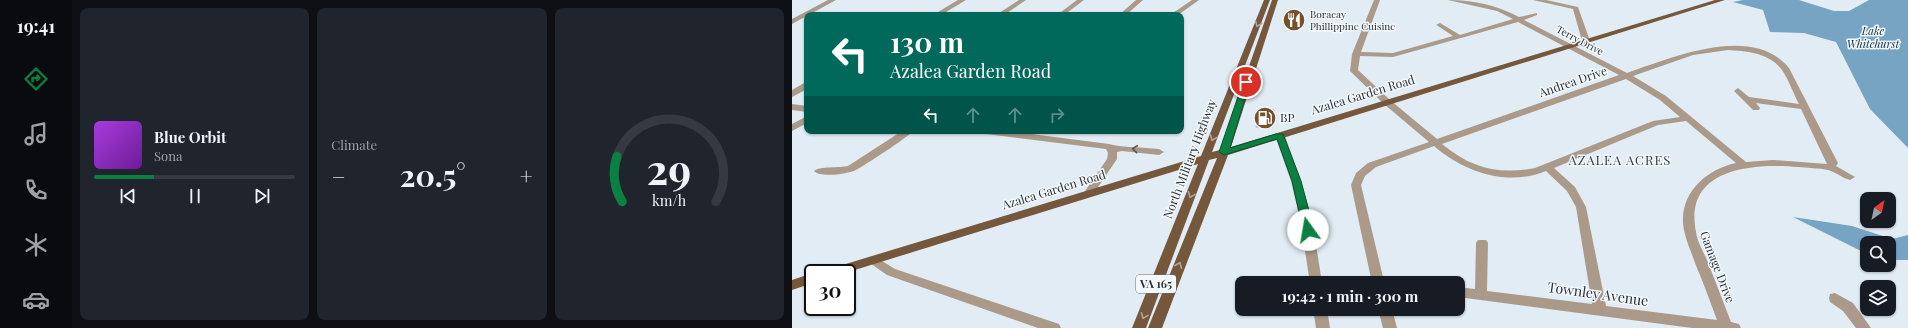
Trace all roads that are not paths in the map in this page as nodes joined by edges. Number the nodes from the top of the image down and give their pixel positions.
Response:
1 (833, 0) edge
2 (963, 0) edge
3 (1023, 0) edge
4 (1081, 0) edge
5 (1140, 0) edge
6 (1196, 0) edge
7 (1267, 0) edge
8 (1275, 0) edge
9 (1376, 0) edge
10 (1451, 0) edge
11 (1536, 0) edge
12 (1722, 0) edge
13 (810, 12) edge
14 (941, 12) edge
15 (1004, 12) edge
16 (1064, 12) edge
17 (1126, 12) edge
18 (1178, 12) edge
19 (1535, 14) dead end
20 (799, 18) edge
21 (1520, 20) junction
22 (792, 22) edge
23 (1440, 25) dead end
24 (1458, 37) junction
25 (1586, 41) junction
26 (1570, 46) junction
27 (1356, 54) junction
28 (1627, 76) junction
29 (804, 87) edge
30 (1738, 91) dead end
31 (792, 94) edge
32 (1747, 100) junction
33 (1387, 102) junction
34 (792, 107) edge
35 (1804, 107) junction
36 (1756, 108) dead end
37 (804, 109) edge
38 (1689, 118) junction
39 (804, 121) edge
40 (792, 128) edge
41 (903, 134) edge
42 (1010, 134) edge
43 (1280, 136) junction
44 (1435, 142) junction
45 (1111, 150) junction
46 (1159, 152) dead end
47 (1224, 152) junction
48 (1206, 158) junction
49 (1744, 165) junction
50 (1546, 167) junction
51 (1830, 167) junction
52 (818, 171) dead end
53 (1850, 177) dead end
54 (1088, 194) junction
55 (1482, 243) dead end
56 (874, 260) junction
57 (856, 265) edge
58 (1315, 276) edge
59 (1377, 276) edge
60 (804, 281) edge
61 (792, 285) edge
62 (1465, 293) edge
63 (1481, 295) junction
64 (1835, 298) dead end
65 (1600, 310) junction
66 (1321, 316) edge
67 (1387, 316) edge
68 (1054, 328) edge
69 (1139, 328) edge
70 (1155, 328) edge
71 (1323, 328) edge
72 (1390, 328) edge
73 (1729, 328) edge
74 (1864, 328) edge

1 - 13 street
2 - 14 street
3 - 15 street
4 - 16 street
5 - 17 street
6 - 18 street
7 -> 48 main road, North Military Highway / VA 165
8 - 47 main road, VA 165
9 - 27 street
10 - 21 street, Terry Drive
11 - 25 street
12 - 25 main road, Azalea Garden Road
19 - 21 street
20 - 22 street
21 - 24 street
21 - 26 street, Terry Drive
23 - 24 street
24 - 27 street
25 - 26 main road, Azalea Garden Road
26 - 28 street, Terry Drive
26 - 33 main road, Azalea Garden Road
27 - 33 street
28 - 35 street, Andrea Drive
28 - 38 street, Terry Drive
28 - 44 street, Andrea Drive
29 - 31 street
30 - 32 street
32 - 35 street
32 - 36 street
33 - 43 main road, Azalea Garden Road
33 - 44 street
34 - 37 street
35 - 51 street
38 - 49 street, Terry Drive
38 - 50 street
39 - 40 street
41 - 52 street
42 - 45 street
43 - 47 main road, Azalea Garden Road
43 - 58 street
44 - 50 street
44 - 59 street, Andrea Drive
46 -> 45 street
45 - 54 street
47 - 48 main road, Azalea Garden Road
70 -> 47 main road, VA 165
48 - 54 main road, Azalea Garden Road
48 -> 69 main road, North Military Highway / VA 165
49 - 51 street, Gamage Drive
49 - 73 street, Gamage Drive
50 - 65 street
51 - 53 street, Gamage Drive
54 - 56 main road, Azalea Garden Road
55 - 63 street
56 - 57 main road, Azalea Garden Road
56 - 68 street
60 - 61 main road
62 - 63 street, Townley Avenue
63 - 65 street, Townley Avenue
64 - 74 street
65 - 73 street, Townley Avenue
66 - 71 street
67 - 72 street

